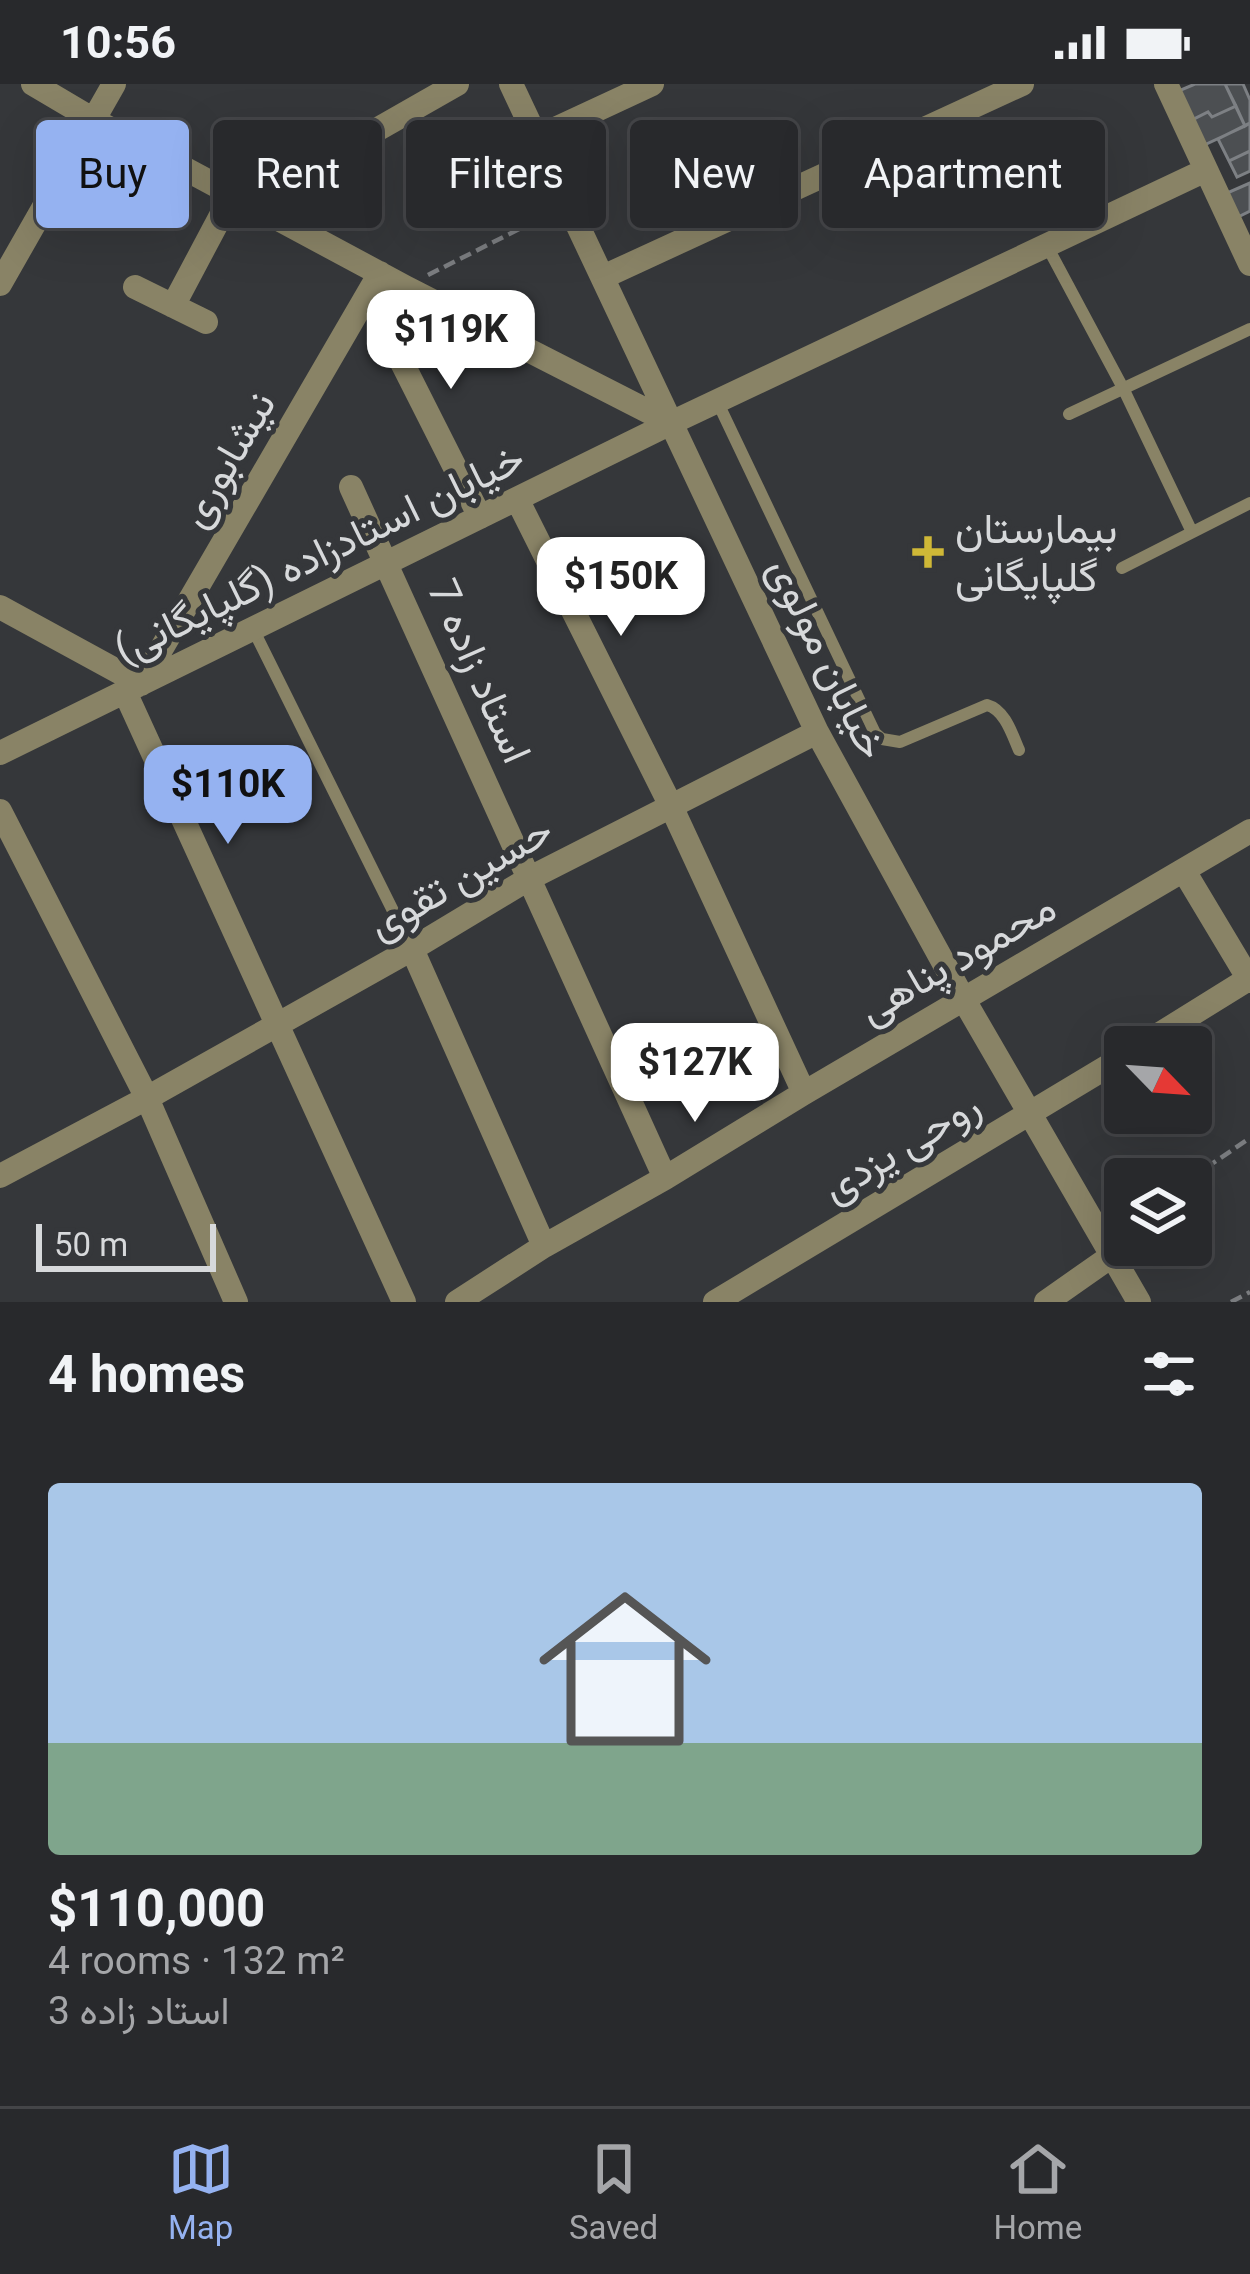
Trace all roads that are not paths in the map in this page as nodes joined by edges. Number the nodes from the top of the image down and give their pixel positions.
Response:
1 (33, 84) edge
2 (114, 84) edge
3 (457, 84) edge
4 (511, 84) edge
5 (652, 84) edge
6 (1022, 84) edge
7 (1166, 84) edge
8 (94, 120) joint
9 (528, 120) edge
10 (575, 120) edge
11 (382, 124) edge
12 (1206, 170) junction
13 (36, 221) edge
14 (222, 228) edge
15 (297, 228) edge
16 (579, 228) edge
17 (1046, 246) junction
18 (1250, 264) edge
19 (380, 273) junction
20 (602, 277) junction
21 (0, 284) edge
22 (135, 287) dead end
23 (173, 306) junction
24 (206, 322) dead end
25 (1250, 328) edge
26 (1123, 388) junction
27 (717, 401) junction
28 (1069, 414) dead end
29 (671, 423) junction
30 (352, 487) dead end
31 (517, 499) junction
32 (1250, 503) edge
33 (480, 517) junction
34 (1192, 532) junction
35 (388, 562) junction
36 (1122, 568) dead end
37 (0, 607) edge
38 (253, 629) junction
39 (133, 688) junction
40 (817, 731) junction
41 (1019, 750) dead end
42 (0, 753) edge
43 (671, 806) junction
44 (0, 811) edge
45 (1250, 831) edge
46 (1184, 871) junction
47 (530, 878) junction
48 (412, 950) junction
49 (1250, 980) edge
50 (964, 1000) junction
51 (276, 1026) junction
52 (1174, 1026) edge
53 (1104, 1069) edge
54 (804, 1093) junction
55 (148, 1098) junction
56 (1032, 1114) junction
57 (0, 1176) edge
58 (665, 1178) junction
59 (1104, 1239) edge
60 (544, 1246) junction
61 (1104, 1261) edge
62 (1119, 1266) edge
63 (236, 1302) edge
64 (404, 1302) edge
65 (457, 1302) edge
66 (715, 1302) edge
67 (1046, 1302) edge
68 (1139, 1302) edge

1 - 8 street
2 - 8 street
3 - 11 street
4 - 9 street, خیابان مولوی
5 - 10 street
6 - 20 street
7 - 12 street
12 - 17 street, خیابان استادزاده (گلپایگانی)
12 - 18 street
13 - 21 street
14 - 23 street
15 - 19 street
16 - 20 street, خیابان مولوی
17 - 26 lane
17 - 27 street, خیابان استادزاده (گلپایگانی)
19 - 29 street
19 - 33 street
19 - 39 street, نیشابوری
20 - 29 street, خیابان مولوی
22 - 23 street
23 - 24 street
25 - 26 lane
26 - 28 lane
26 - 34 lane
27 - 29 street, خیابان استادزاده (گلپایگانی)
27 - 41 lane
29 - 31 street, خیابان استادزاده (گلپایگانی)
29 - 40 street, خیابان مولوی
30 - 35 street, استاد زاده 7
31 - 33 street, خیابان استادزاده (گلپایگانی)
31 - 43 street
32 - 34 lane
33 - 35 street, خیابان استادزاده (گلپایگانی)
34 - 36 lane
35 - 38 street, خیابان استادزاده (گلپایگانی)
35 - 47 street, استاد زاده 7
37 - 39 street
38 - 39 street, خیابان استادزاده (گلپایگانی)
38 - 48 lane
39 - 42 street, خیابان استادزاده (گلپایگانی)
39 - 51 street
40 - 43 street, حسین تقوی
40 - 50 street, خیابان مولوی
43 - 47 street, حسین تقوی
43 - 54 street
44 - 55 street
45 - 46 street, محمود پناهی
46 - 49 street
46 - 50 street, محمود پناهی
47 - 48 street, حسین تقوی
47 - 58 street, استاد زاده 7
48 - 51 street, حسین تقوی
48 - 60 street
49 - 52 street
50 - 54 street, محمود پناهی
50 - 56 street, خیابان مولوی
51 - 55 street, حسین تقوی
51 - 64 street
53 - 56 street, روحی یزدی
54 - 58 street, محمود پناهی
55 - 57 street, حسین تقوی
55 - 63 street
56 - 59 street, خیابان مولوی
56 - 66 street, روحی یزدی
58 - 60 street, محمود پناهی
60 - 65 street, محمود پناهی
61 - 67 street
62 - 68 street, خیابان مولوی

